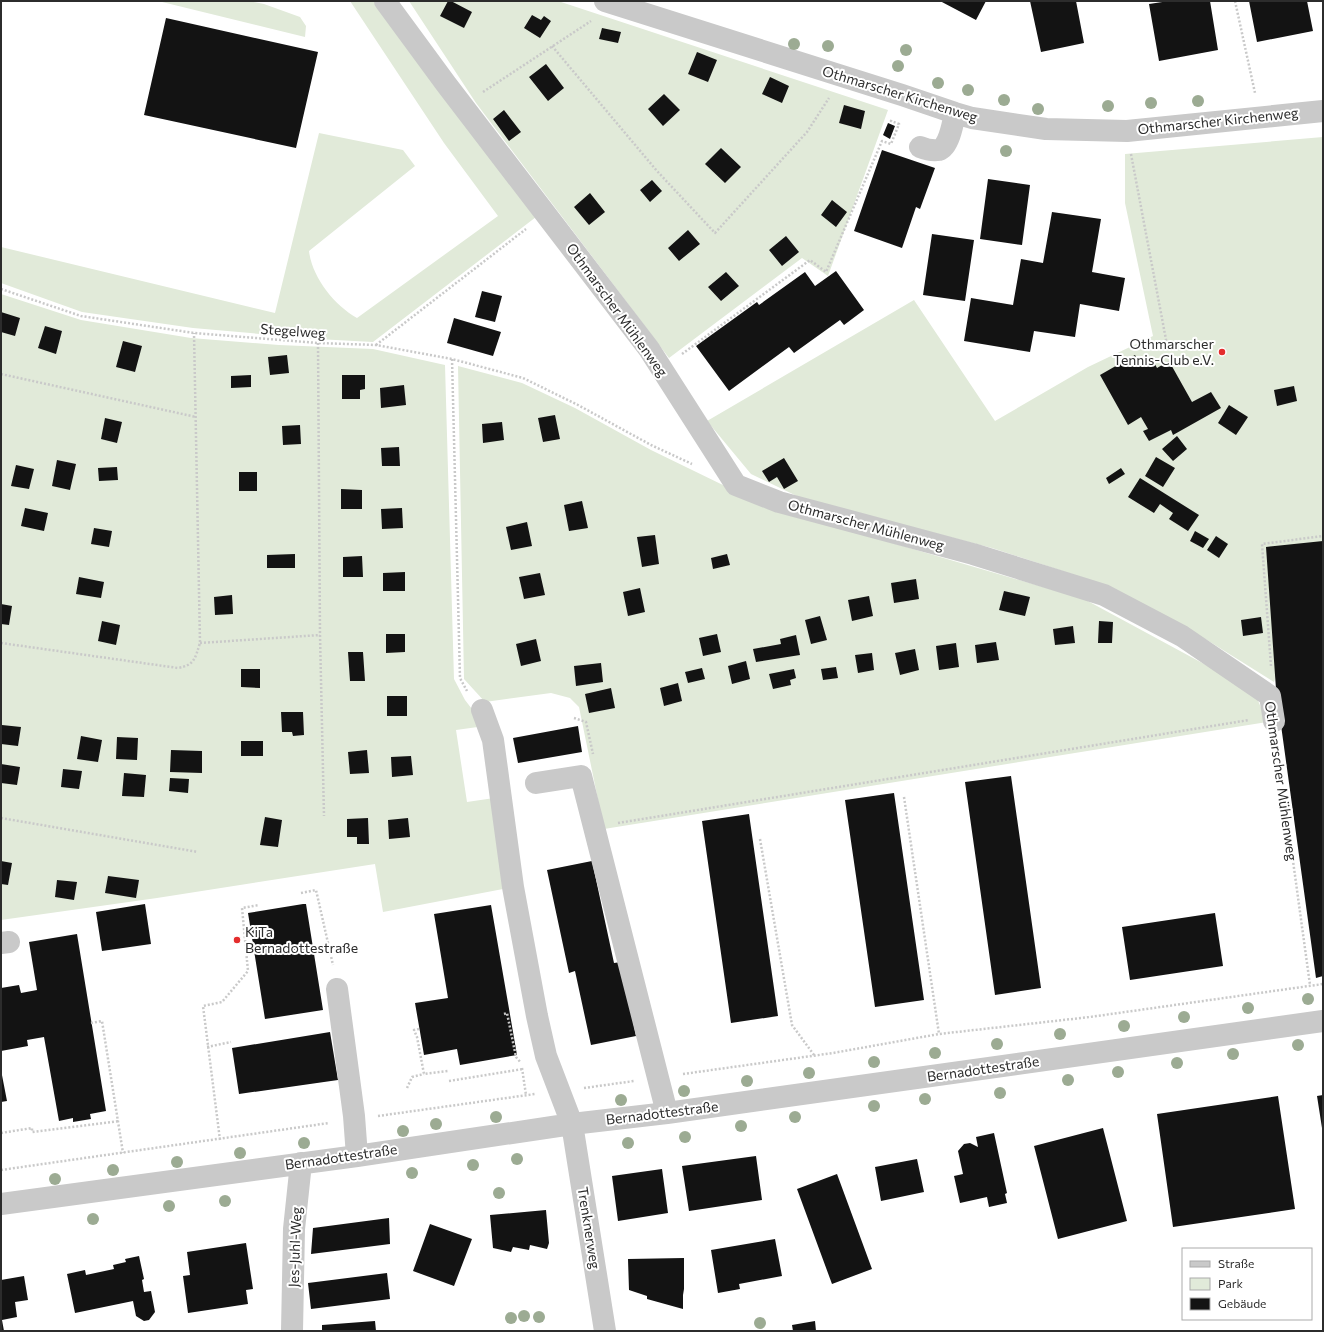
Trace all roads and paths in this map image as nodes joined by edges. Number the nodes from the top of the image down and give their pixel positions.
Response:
1 (386, 1) edge
2 (1235, 1) edge
3 (610, 3) edge
4 (552, 46) junction
5 (843, 76) junction
6 (902, 95) junction
7 (463, 106) junction
8 (1323, 111) edge
9 (955, 113) junction
10 (1260, 117) junction
11 (1127, 131) junction
12 (920, 147) dead end
13 (546, 214) junction
14 (1, 289) edge
15 (194, 333) junction
16 (318, 343) junction
17 (1167, 344) dead end
18 (376, 345) junction
19 (452, 359) junction
20 (662, 369) junction
21 (1, 374) edge
22 (196, 417) junction
23 (696, 465) dead end
24 (1323, 536) edge
25 (320, 635) junction
26 (1, 643) edge
27 (200, 643) junction
28 (1266, 693) junction
29 (482, 710) joint
30 (574, 718) dead end
31 (1273, 719) junction
32 (594, 759) dead end
33 (536, 783) dead end
34 (904, 797) dead end
35 (324, 816) dead end
36 (1, 818) edge
37 (615, 823) dead end
38 (760, 839) dead end
39 (198, 852) dead end
40 (301, 893) dead end
41 (259, 905) dead end
42 (1310, 985) dead end
43 (337, 989) joint
44 (504, 1014) dead end
45 (1323, 1021) edge
46 (92, 1023) dead end
47 (418, 1029) dead end
48 (939, 1034) dead end
49 (231, 1042) dead end
50 (207, 1046) junction
51 (814, 1055) dead end
52 (522, 1069) junction
53 (448, 1071) dead end
54 (424, 1074) junction
55 (449, 1081) dead end
56 (407, 1088) dead end
57 (526, 1095) dead end
58 (667, 1113) junction
59 (118, 1121) junction
60 (572, 1124) junction
61 (1, 1133) edge
62 (220, 1140) dead end
63 (123, 1153) dead end
64 (357, 1156) junction
65 (300, 1163) junction
66 (1, 1204) edge
67 (292, 1331) edge
68 (605, 1331) edge

1 - 7 street, Othmarscher Mühlenweg
2 - 10 path
3 - 4 path
3 - 5 street, Othmarscher Kirchenweg
4 - 5 path
4 - 7 path
5 - 6 street, Othmarscher Kirchenweg
6 - 9 street, Othmarscher Kirchenweg
6 - 20 path
7 - 13 street, Othmarscher Mühlenweg
8 - 10 street, Othmarscher Kirchenweg
9 - 11 street, Othmarscher Kirchenweg
9 - 12 street
10 - 11 street, Othmarscher Kirchenweg
11 - 17 path
13 - 18 path
13 - 20 street, Othmarscher Mühlenweg
14 - 15 path, Stegelweg
15 - 16 path, Stegelweg
15 - 22 path
16 - 18 path, Stegelweg
16 - 25 path
18 - 19 path, Stegelweg
19 - 23 path, Stegelweg
19 - 29 path
20 - 28 street, Othmarscher Mühlenweg
21 - 22 path
22 - 27 path
24 - 28 path
25 - 27 path
25 - 35 path
26 - 27 path
28 - 31 street, Othmarscher Mühlenweg
29 - 60 street, Trenknerweg
30 - 32 path
31 - 37 path
31 - 42 path, Othmarscher Mühlenweg
33 - 58 street
34 - 48 path
36 - 39 path
38 - 51 path
40 - 43 path
41 - 50 path
43 - 64 street
44 - 52 path
45 - 58 street, Bernadottestraße
46 - 59 path
47 - 54 path
49 - 50 path
50 - 62 path
52 - 55 path
52 - 57 path
53 - 54 path
54 - 56 path
58 - 60 street, Bernadottestraße
59 - 61 path
59 - 63 path
60 - 64 street, Bernadottestraße
60 - 68 street, Trenknerweg
64 - 65 street, Bernadottestraße
65 - 66 street, Bernadottestraße
65 - 67 street, Jes-Juhl-Weg

